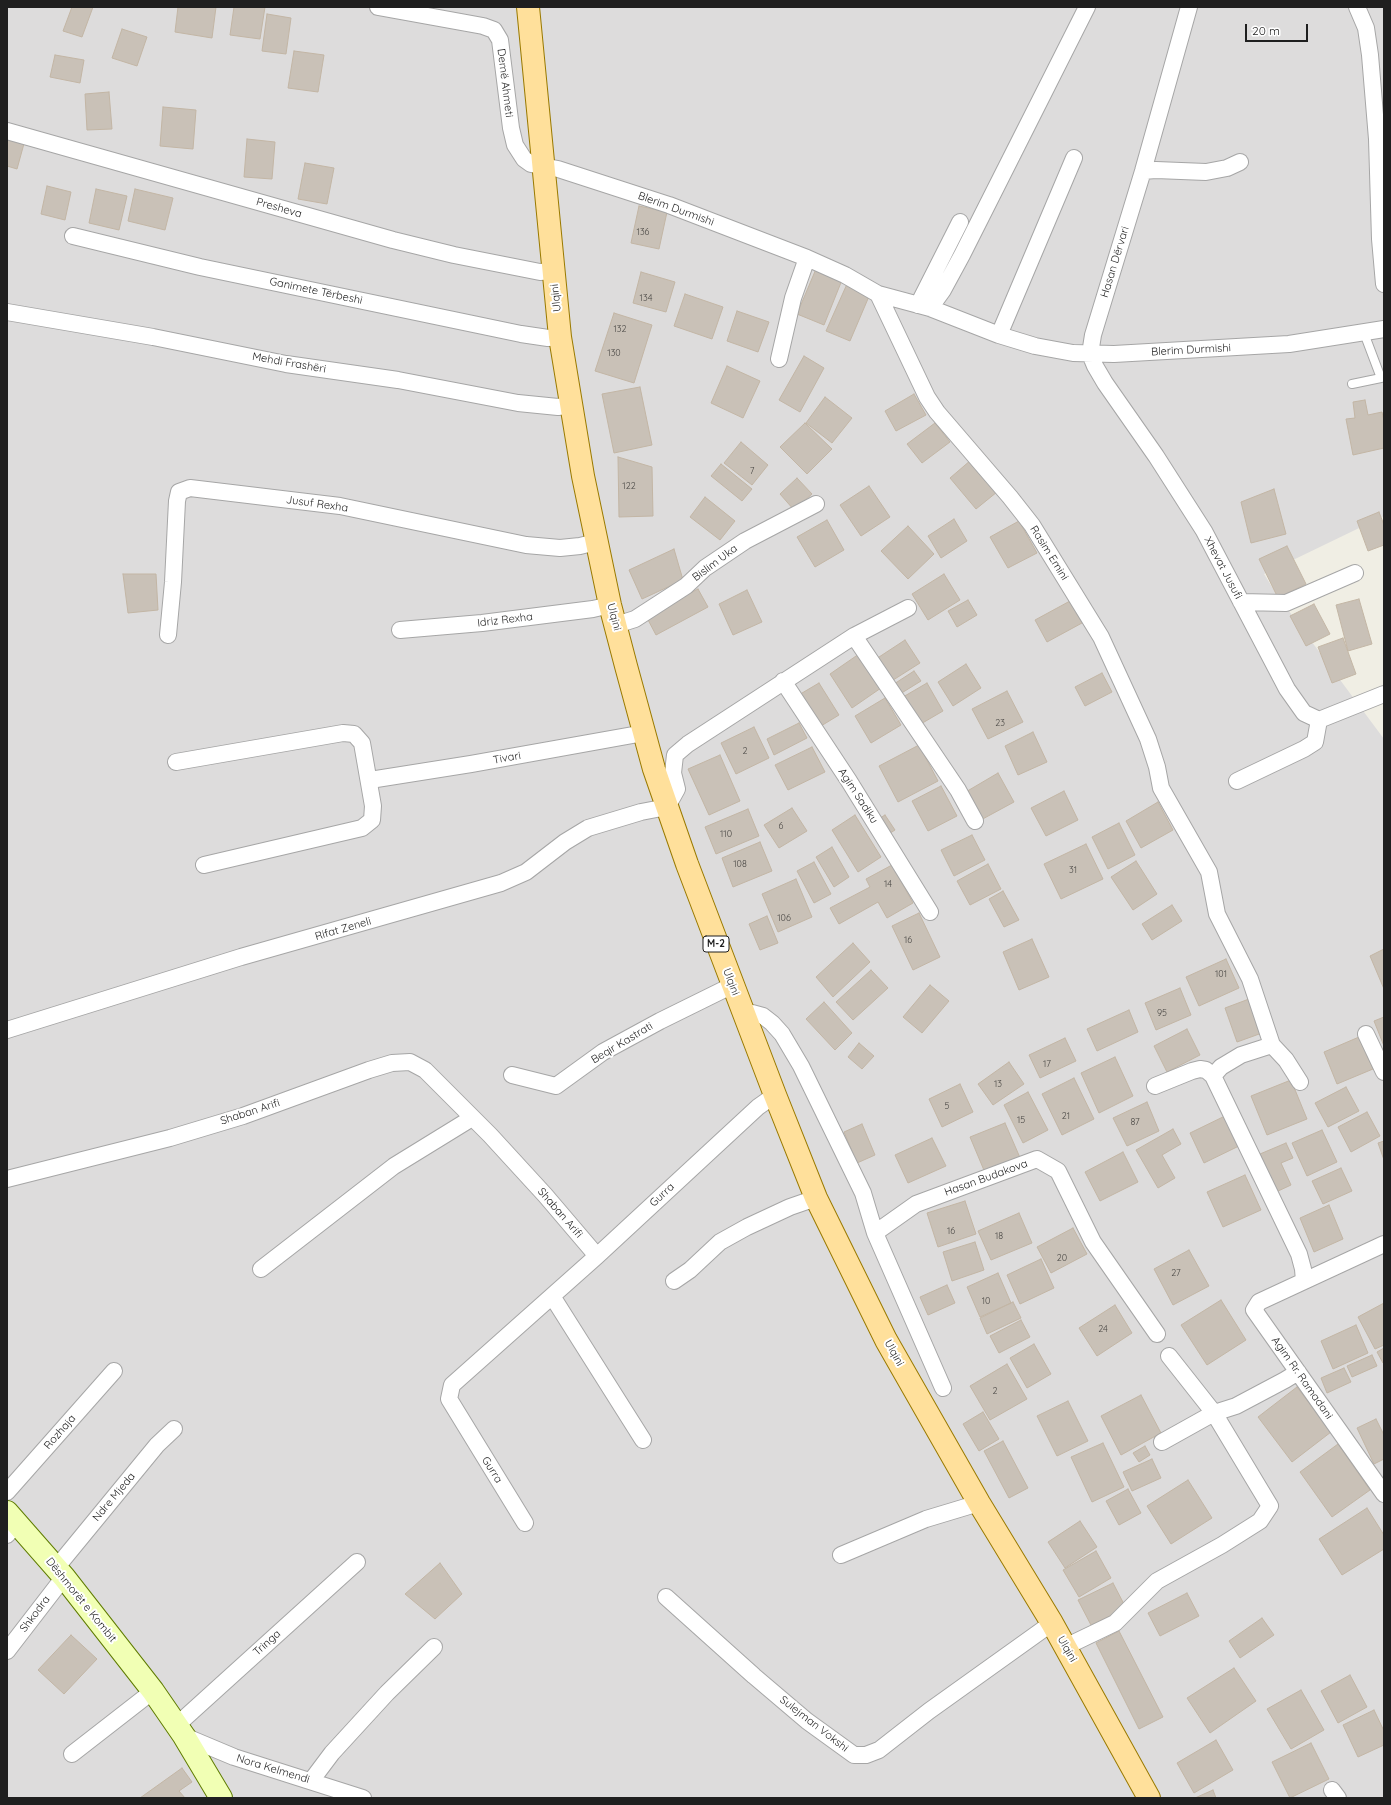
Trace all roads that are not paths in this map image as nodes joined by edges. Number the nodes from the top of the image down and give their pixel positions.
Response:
1 (378, 7) edge
2 (528, 7) edge
3 (1087, 7) edge
4 (1189, 7) edge
5 (1357, 7) edge
6 (7, 131) edge
7 (1074, 158) dead end
8 (1240, 162) dead end
9 (544, 167) junction
10 (1143, 171) junction
11 (960, 222) dead end
12 (73, 236) dead end
13 (807, 258) junction
14 (553, 271) junction
15 (1384, 284) edge
16 (878, 294) junction
17 (924, 307) junction
18 (7, 312) edge
19 (1384, 329) edge
20 (1364, 333) junction
21 (998, 335) junction
22 (560, 337) junction
23 (1090, 354) junction
24 (779, 359) dead end
25 (1352, 384) dead end
26 (571, 405) junction
27 (816, 504) dead end
28 (596, 542) junction
29 (1355, 573) dead end
30 (1241, 602) junction
31 (908, 608) dead end
32 (613, 615) junction
33 (400, 630) dead end
34 (168, 635) dead end
35 (854, 636) junction
36 (783, 681) junction
37 (1384, 694) edge
38 (1319, 720) junction
39 (644, 733) junction
40 (176, 762) dead end
41 (370, 780) junction
42 (1237, 781) dead end
43 (667, 807) junction
44 (975, 821) dead end
45 (204, 865) dead end
46 (930, 912) dead end
47 (733, 985) junction
48 (744, 1015) junction
49 (7, 1030) edge
50 (1366, 1034) dead end
51 (1272, 1045) junction
52 (1384, 1072) edge
53 (512, 1075) dead end
54 (1213, 1076) junction
55 (1300, 1082) dead end
56 (1155, 1086) dead end
57 (774, 1095) junction
58 (472, 1118) junction
59 (7, 1179) edge
60 (816, 1198) junction
61 (875, 1233) junction
62 (1384, 1244) edge
63 (597, 1256) junction
64 (261, 1269) dead end
65 (674, 1281) dead end
66 (1304, 1281) junction
67 (552, 1296) junction
68 (1156, 1334) dead end
69 (1169, 1356) dead end
70 (114, 1371) dead end
71 (1298, 1372) junction
72 (943, 1388) dead end
73 (1214, 1413) junction
74 (174, 1429) dead end
75 (643, 1440) dead end
76 (1162, 1442) dead end
77 (7, 1492) edge
78 (1384, 1494) edge
79 (979, 1503) junction
80 (10, 1523) edge
81 (525, 1523) dead end
82 (841, 1555) dead end
83 (356, 1562) dead end
84 (60, 1572) junction
85 (666, 1597) dead end
86 (1052, 1623) junction
87 (434, 1647) dead end
88 (1066, 1647) junction
89 (7, 1651) edge
90 (153, 1691) junction
91 (181, 1730) junction
92 (72, 1754) dead end
93 (311, 1782) junction
94 (221, 1798) edge
95 (363, 1798) edge
96 (1150, 1798) edge

1 - 9 street, Demë Ahmeti
2 - 9 main road, Ulqini / M-2
3 - 17 street
4 - 10 street, Hasan Dërvari
5 - 15 street
6 - 14 street, Presheva
7 - 21 street
8 - 10 street
9 - 13 street, Blerim Durmishi
9 - 14 main road, Ulqini / M-2
10 - 23 street, Hasan Dërvari
11 - 17 street
12 - 22 street, Ganimete Tërbeshi
13 - 16 street, Blerim Durmishi
13 - 24 street
14 - 22 main road, Ulqini / M-2
16 - 17 street, Blerim Durmishi
16 - 51 street, Rasim Emini
17 - 21 street, Blerim Durmishi
18 - 26 street, Mehdi Frashëri
19 - 20 street, Blerim Durmishi
20 - 23 street, Blerim Durmishi
20 - 25 lane
21 - 23 street, Blerim Durmishi
22 - 26 main road, Ulqini / M-2
23 - 30 street, Xhevat Jusufi
26 - 28 main road, Ulqini / M-2
27 - 32 street, Bislim Uka
28 - 32 main road, Ulqini / M-2
28 - 34 street, Jusuf Rexha
29 - 30 street
30 - 38 street, Xhevat Jusufi
31 - 35 street
32 - 33 street, Idriz Rexha
32 - 39 main road, Ulqini / M-2
35 - 36 street
35 - 44 street
36 - 43 street
36 - 46 street, Agim Sadiku
37 - 38 street
38 - 42 street
39 - 41 street, Tivari
39 - 43 main road, Ulqini / M-2
40 - 41 street
41 - 45 street
43 - 47 main road, Ulqini / M-2
43 - 49 street, Rifat Zeneli
47 - 48 main road, Ulqini / M-2
47 - 53 street, Beqir Kastrati
48 - 57 main road, Ulqini / M-2
48 - 61 street
50 - 52 street
51 - 54 street
51 - 55 street
54 - 56 street
54 - 66 street
57 - 60 main road, Ulqini / M-2
57 - 63 street, Gurra
58 - 59 street, Shaban Arifi
58 - 63 street, Shaban Arifi
58 - 64 street
60 - 65 street
60 - 79 main road, Ulqini / M-2
61 - 68 street, Hasan Budakova
61 - 72 street
62 - 66 street, Agim Rr. Ramadani
63 - 67 street, Gurra
66 - 71 street, Agim Rr. Ramadani
67 - 75 street
67 - 81 street, Gurra
69 - 73 street
70 - 77 street, Rozhaja
71 - 73 street
71 - 78 street, Agim Rr. Ramadani
73 - 76 street
73 - 88 street
74 - 84 street, Ndre Mjeda
79 - 82 street
79 - 86 main road, Ulqini / M-2
80 - 84 main road, Dëshmorët e Kombit
83 - 91 street, Tringa
84 - 89 street, Shkodra
84 - 90 main road, Dëshmorët e Kombit
85 - 86 street, Sulejman Vokshi
86 - 88 main road, Ulqini / M-2
87 - 93 street
88 - 96 main road, Ulqini / M-2
90 - 91 main road, Dëshmorët e Kombit
90 - 92 street
91 - 93 street, Nora Kelmendi
91 - 94 main road, Dëshmorët e Kombit
93 - 95 street, Nora Kelmendi

